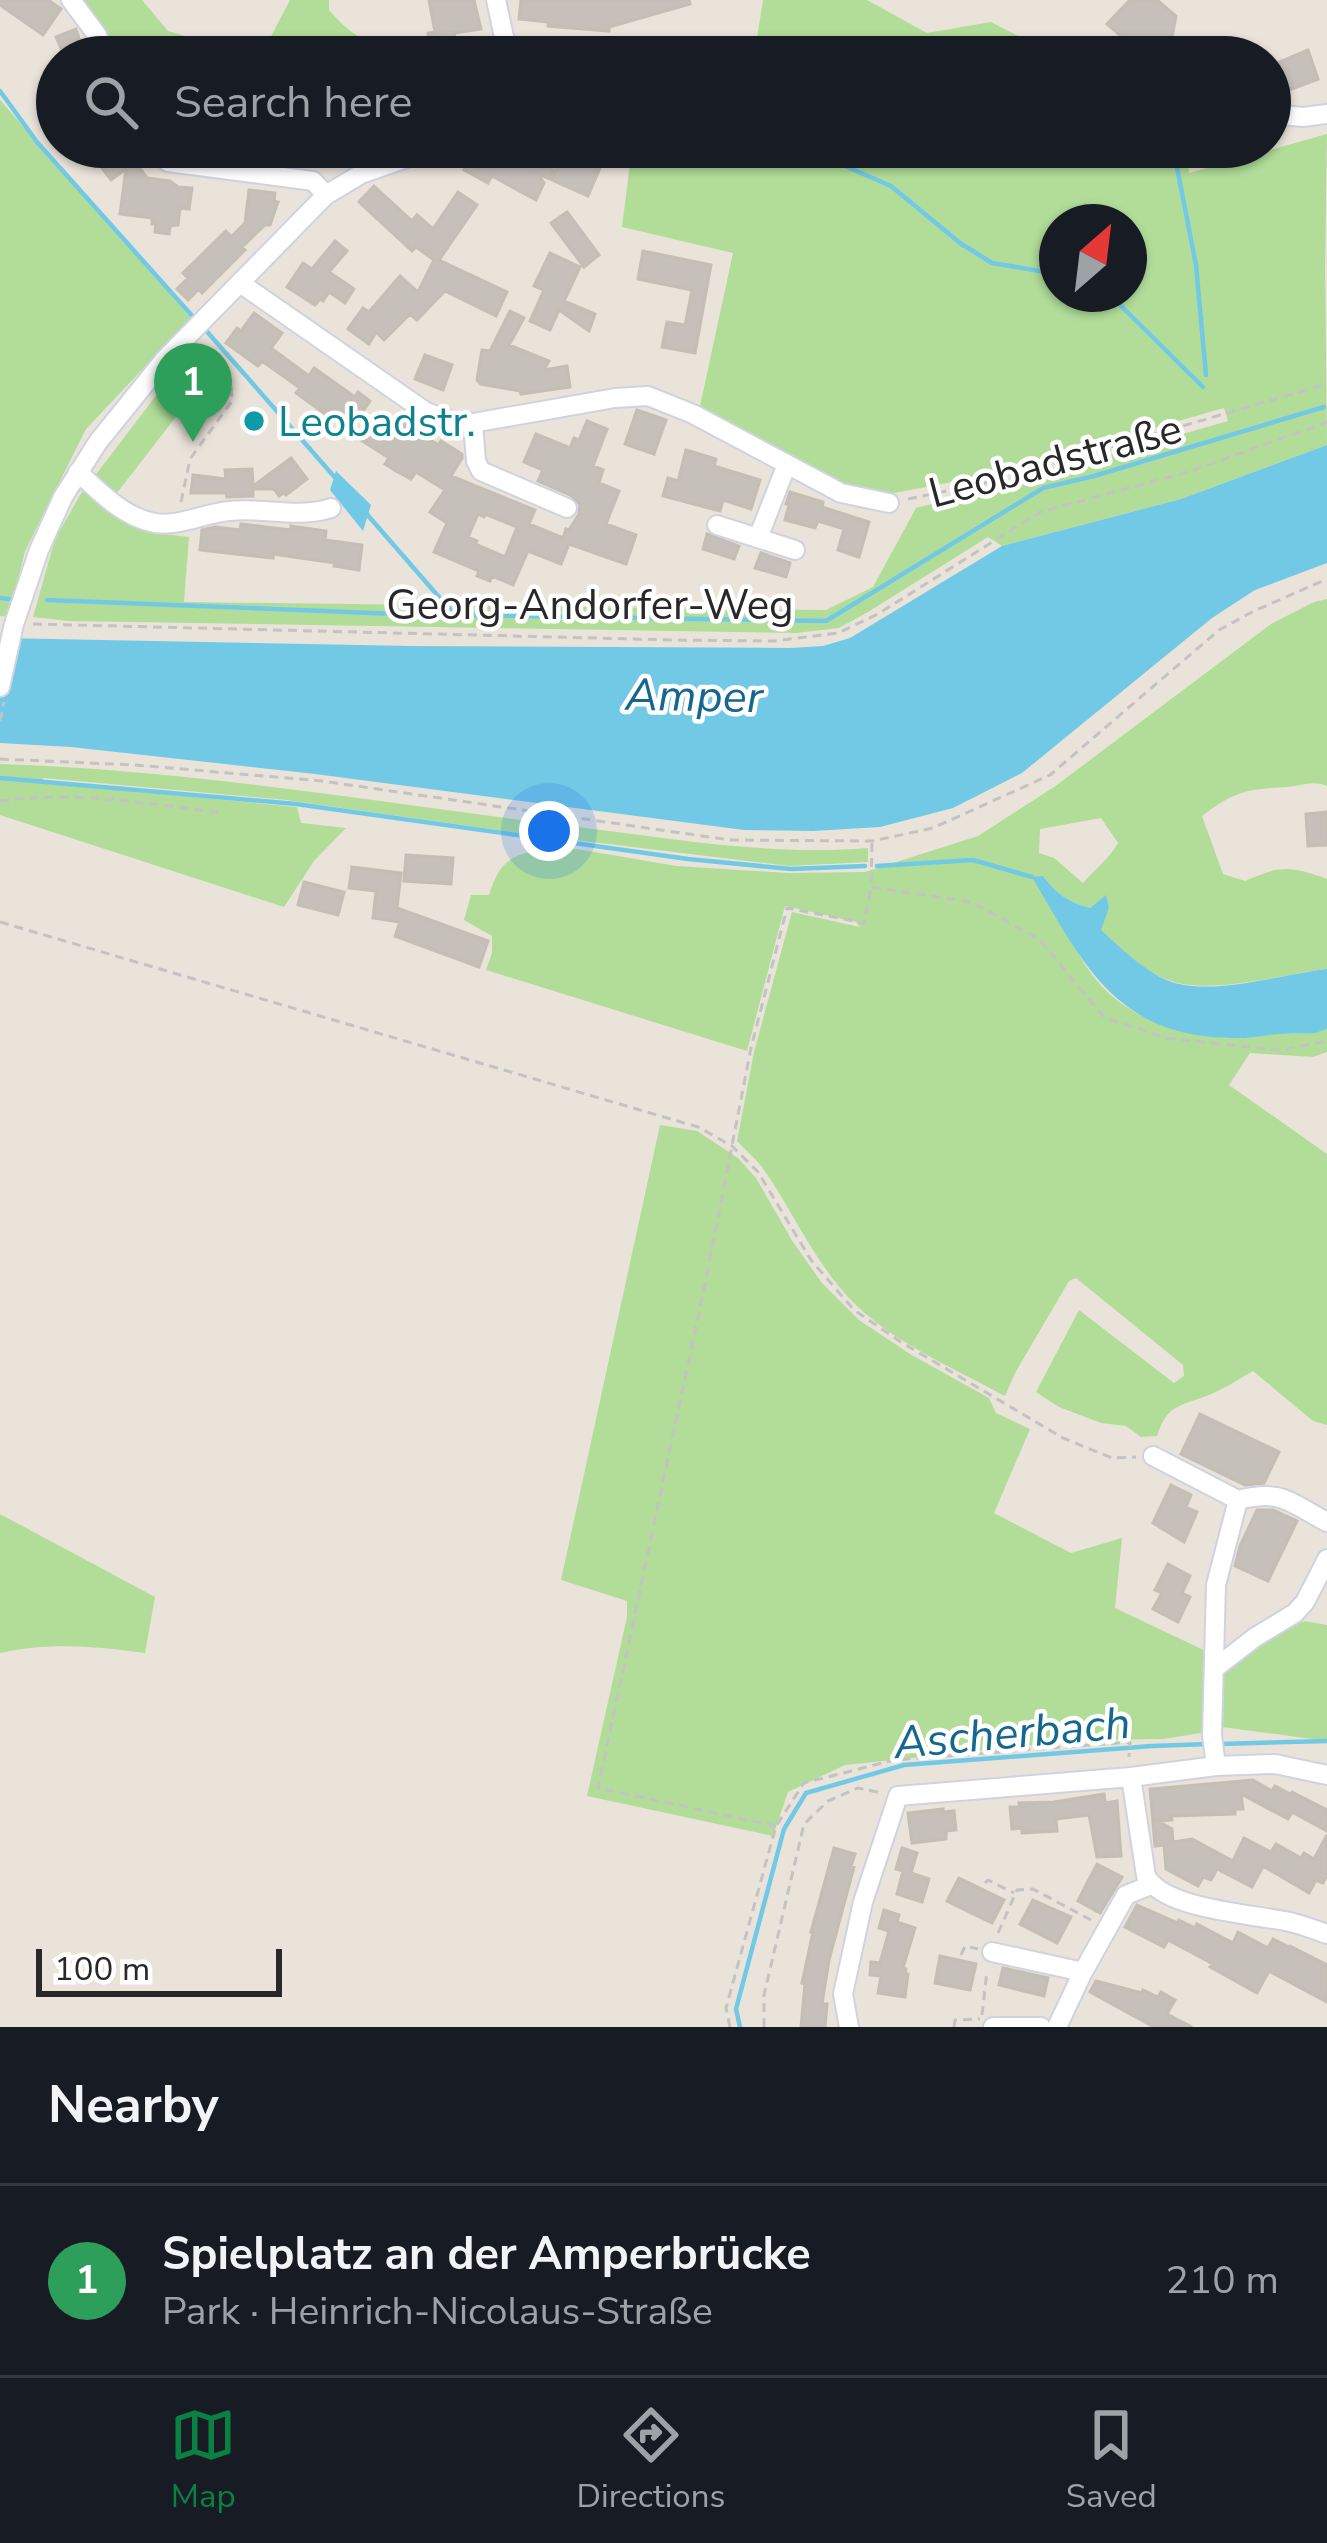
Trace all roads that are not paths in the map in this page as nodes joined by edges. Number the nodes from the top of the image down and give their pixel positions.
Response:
1 (71, 0) edge
2 (496, 0) edge
3 (97, 36) edge
4 (504, 36) edge
5 (1327, 114) edge
6 (1291, 116) edge
7 (214, 168) edge
8 (378, 168) edge
9 (326, 195) junction
10 (240, 283) junction
11 (472, 423) junction
12 (787, 464) junction
13 (78, 472) junction
14 (889, 502) road end
15 (331, 508) dead end
16 (567, 508) dead end
17 (717, 525) dead end
18 (758, 538) junction
19 (795, 550) dead end
20 (0, 687) edge
21 (1153, 1456) road end
22 (1238, 1500) junction
23 (1327, 1522) edge
24 (1327, 1559) edge
25 (1214, 1669) junction
26 (1213, 1751) junction
27 (1130, 1767) junction
28 (1327, 1775) edge
29 (1151, 1886) junction
30 (1327, 1934) edge
31 (992, 1952) road end
32 (1083, 1972) junction
33 (988, 2023) edge
34 (849, 2027) edge
35 (1041, 2027) edge
36 (1057, 2027) edge

1 - 3 street
2 - 4 street
5 - 6 street
7 - 9 street
8 - 9 street
9 - 10 street
10 - 11 street, Leobadstraße
10 - 13 street
11 - 12 street, Leobadstraße
11 - 16 street
12 - 14 street, Leobadstraße
12 - 18 street
13 - 15 street
13 - 20 street
17 - 18 street
18 - 19 street
21 - 22 street
22 - 23 street
22 - 25 street
24 - 25 street
25 - 26 street
26 - 27 street
26 - 28 street
27 - 29 street
27 - 34 street
29 - 30 street
29 - 32 street
31 - 32 street
32 - 36 street
33 - 35 street

